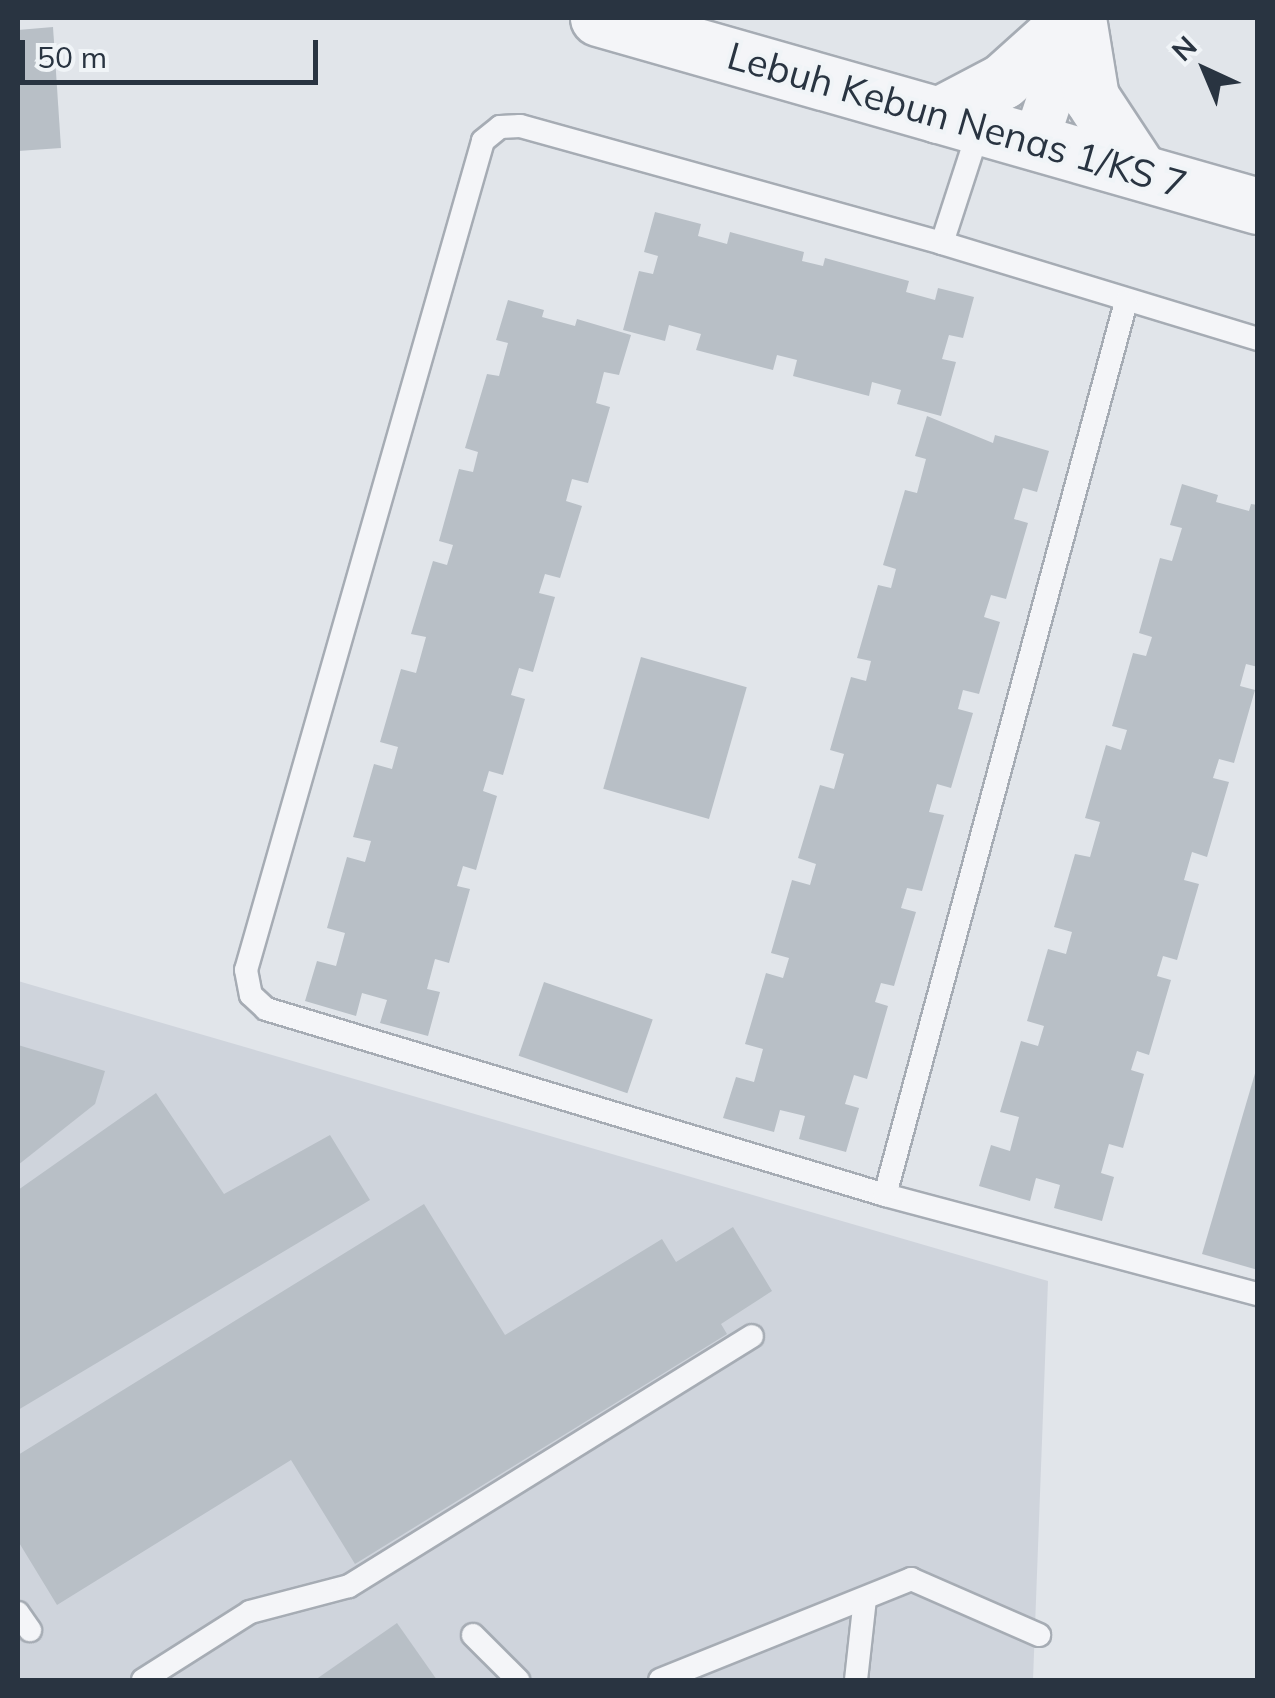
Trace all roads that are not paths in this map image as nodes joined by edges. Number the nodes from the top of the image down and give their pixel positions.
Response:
1 (598, 18) edge
2 (1075, 18) edge
3 (959, 120) junction
4 (1035, 140) junction
5 (1140, 170) junction
6 (1258, 206) edge
7 (942, 244) junction
8 (1126, 302) junction
9 (1258, 338) edge
10 (884, 1195) junction
11 (1258, 1294) edge
12 (752, 1336) dead end
13 (865, 1598) junction
14 (473, 1634) dead end
15 (1039, 1634) dead end
16 (144, 1680) edge
17 (518, 1680) edge
18 (660, 1680) edge
19 (856, 1680) edge

1 - 3 street, Lebuh Kebun Nenas 1/KS 7
2 - 3 street
2 - 4 street
2 - 5 street
3 - 4 street, Lebuh Kebun Nenas 1/KS 7
3 - 7 lane
4 - 5 street, Lebuh Kebun Nenas 1/KS 7
5 - 6 street, Lebuh Kebun Nenas 1/KS 7
7 - 8 lane
7 - 10 lane
8 - 9 lane
8 - 10 lane
10 - 11 lane
12 - 16 lane
13 - 15 lane
13 - 18 lane
13 - 19 lane
14 - 17 lane

